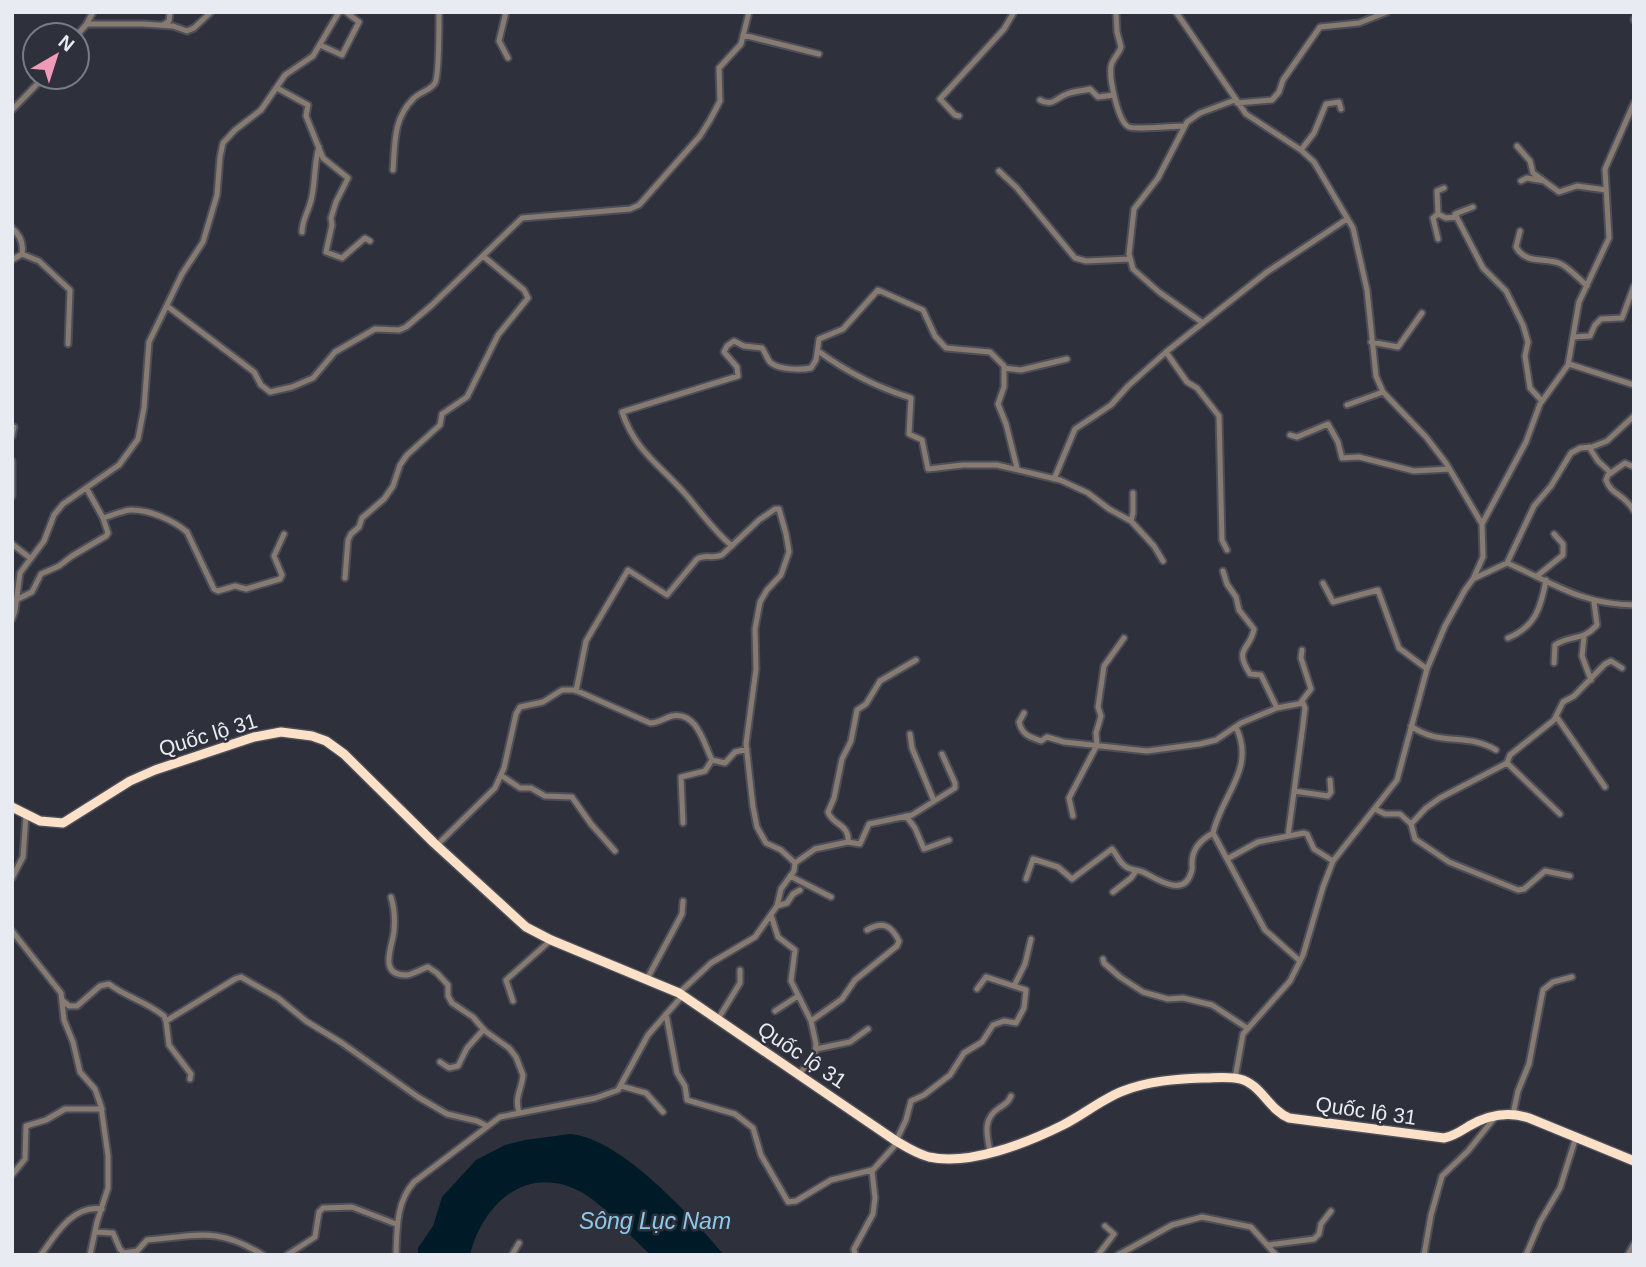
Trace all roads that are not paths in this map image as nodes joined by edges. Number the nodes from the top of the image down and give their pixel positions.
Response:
1 (170, 12) edge
2 (211, 12) edge
3 (339, 12) edge
4 (346, 12) edge
5 (439, 12) edge
6 (506, 12) edge
7 (749, 12) edge
8 (1014, 12) edge
9 (1116, 12) edge
10 (1176, 12) edge
11 (1387, 12) edge
12 (91, 24) edge
13 (160, 26) junction
14 (743, 35) junction
15 (320, 45) junction
16 (820, 54) dead end
17 (508, 58) dead end
18 (277, 88) junction
19 (30, 91) edge
20 (1114, 94) junction
21 (1040, 100) dead end
22 (1236, 102) junction
23 (1634, 103) edge
24 (1341, 108) dead end
25 (12, 110) edge
26 (960, 116) dead end
27 (1184, 126) junction
28 (1517, 146) dead end
29 (320, 147) junction
30 (1301, 150) junction
31 (393, 170) dead end
32 (999, 171) dead end
33 (1521, 181) dead end
34 (1544, 181) junction
35 (1444, 188) dead end
36 (1606, 190) junction
37 (1472, 207) dead end
38 (1438, 214) junction
39 (1457, 217) junction
40 (1347, 219) junction
41 (12, 228) edge
42 (1520, 231) dead end
43 (302, 232) dead end
44 (1438, 239) dead end
45 (370, 241) dead end
46 (22, 254) junction
47 (483, 256) junction
48 (1130, 259) junction
49 (12, 260) edge
50 (1587, 286) junction
51 (1634, 286) edge
52 (167, 306) junction
53 (1422, 313) dead end
54 (1203, 323) junction
55 (1573, 337) junction
56 (1371, 342) junction
57 (68, 344) dead end
58 (818, 351) junction
59 (1166, 352) junction
60 (1067, 359) dead end
61 (1569, 364) junction
62 (1004, 368) junction
63 (1634, 385) edge
64 (1383, 393) junction
65 (1542, 401) junction
66 (1347, 405) dead end
67 (1634, 415) edge
68 (14, 427) dead end
69 (1290, 435) dead end
70 (12, 436) edge
71 (1590, 447) junction
72 (12, 461) edge
73 (1634, 467) edge
74 (1017, 468) junction
75 (1449, 468) junction
76 (1611, 473) junction
77 (1054, 479) junction
78 (87, 489) junction
79 (1133, 494) dead end
80 (12, 496) edge
81 (1634, 511) edge
82 (103, 518) junction
83 (1130, 521) junction
84 (1482, 524) junction
85 (284, 534) dead end
86 (1554, 534) dead end
87 (12, 544) edge
88 (732, 546) junction
89 (1227, 551) dead end
90 (30, 558) junction
91 (1163, 561) dead end
92 (1507, 563) junction
93 (1223, 571) dead end
94 (1537, 576) junction
95 (345, 578) dead end
96 (1473, 579) junction
97 (1546, 580) junction
98 (1323, 583) dead end
99 (16, 600) junction
100 (1594, 602) junction
101 (1634, 604) edge
102 (12, 619) edge
103 (1584, 637) junction
104 (1124, 638) dead end
105 (1508, 638) dead end
106 (1302, 650) dead end
107 (916, 660) dead end
108 (1553, 663) dead end
109 (1622, 668) dead end
110 (1427, 669) junction
111 (1591, 680) junction
112 (576, 691) junction
113 (1301, 702) junction
114 (1277, 708) junction
115 (1024, 713) dead end
116 (1556, 716) junction
117 (1411, 726) junction
118 (1236, 727) junction
119 (910, 734) dead end
120 (1097, 745) junction
121 (747, 750) junction
122 (1496, 750) dead end
123 (942, 754) dead end
124 (712, 760) junction
125 (1507, 764) junction
126 (502, 776) junction
127 (1330, 780) dead end
128 (1605, 787) dead end
129 (1294, 791) junction
130 (933, 800) junction
131 (1375, 809) junction
132 (18, 811) edge
133 (1560, 814) dead end
134 (906, 816) junction
135 (1073, 816) dead end
136 (683, 823) dead end
137 (1411, 824) junction
138 (1213, 833) junction
139 (1288, 836) junction
140 (949, 841) dead end
141 (848, 842) junction
142 (438, 845) junction
143 (615, 851) dead end
144 (1227, 859) junction
145 (1333, 861) junction
146 (795, 863) junction
147 (1136, 871) junction
148 (790, 876) junction
149 (1570, 876) dead end
150 (12, 878) edge
151 (1026, 878) dead end
152 (800, 890) dead end
153 (1113, 892) dead end
154 (391, 897) dead end
155 (831, 897) dead end
156 (683, 901) dead end
157 (777, 906) junction
158 (771, 915) junction
159 (867, 930) dead end
160 (12, 931) edge
161 (1031, 939) dead end
162 (551, 940) junction
163 (1102, 959) dead end
164 (1300, 961) junction
165 (740, 970) dead end
166 (1572, 977) dead end
167 (647, 979) junction
168 (1014, 986) junction
169 (977, 989) dead end
170 (681, 994) junction
171 (798, 996) junction
172 (62, 1000) junction
173 (513, 1001) dead end
174 (775, 1011) dead end
175 (666, 1014) junction
176 (718, 1019) junction
177 (166, 1021) junction
178 (811, 1021) junction
179 (1247, 1028) junction
180 (484, 1029) junction
181 (868, 1029) dead end
182 (816, 1049) junction
183 (440, 1062) dead end
184 (799, 1074) junction
185 (1235, 1078) junction
186 (190, 1079) dead end
187 (621, 1086) junction
188 (1011, 1096) dead end
189 (102, 1109) junction
190 (519, 1112) junction
191 (663, 1112) dead end
192 (1513, 1114) junction
193 (1496, 1116) junction
194 (487, 1126) junction
195 (1576, 1137) junction
196 (897, 1141) junction
197 (990, 1152) junction
198 (1634, 1161) edge
199 (872, 1170) junction
200 (12, 1175) edge
201 (102, 1209) junction
202 (1331, 1211) dead end
203 (396, 1224) junction
204 (1105, 1226) dead end
205 (96, 1232) junction
206 (519, 1243) dead end
207 (1634, 1244) edge
208 (1268, 1245) junction
209 (41, 1255) edge
210 (90, 1255) edge
211 (263, 1255) edge
212 (287, 1255) edge
213 (396, 1255) edge
214 (512, 1255) edge
215 (855, 1255) edge
216 (1098, 1255) edge
217 (1118, 1255) edge
218 (1276, 1255) edge
219 (1424, 1255) edge
220 (1526, 1255) edge
221 (1629, 1255) edge

1 - 13 street
2 - 13 street
3 - 15 street
4 - 15 street
5 - 31 street
6 - 17 street
7 - 14 street
8 - 26 street
9 - 20 street
10 - 22 street
11 - 22 street
12 - 13 street
14 - 16 street
14 - 47 street
15 - 18 street
18 - 29 street
18 - 52 street
19 - 25 street
20 - 21 street
20 - 27 street
22 - 27 street
22 - 30 street
23 - 36 street
24 - 30 street
27 - 48 street
28 - 34 street
29 - 43 street
29 - 45 street
30 - 40 street
32 - 48 street
33 - 34 street
34 - 36 street
35 - 38 street
36 - 50 street
37 - 39 street
38 - 39 street
38 - 44 street
39 - 65 street
40 - 54 street
40 - 56 street
41 - 46 street
42 - 50 street
46 - 49 street
46 - 57 street
47 - 52 street
47 - 95 street
48 - 54 street
50 - 55 street
51 - 55 street
52 - 78 street
53 - 56 street
54 - 59 street
55 - 61 street
56 - 64 street
58 - 62 street
58 - 74 street
58 - 88 street
59 - 77 street
59 - 89 street
60 - 62 street
61 - 63 street
61 - 65 street
62 - 74 street
64 - 66 street
64 - 75 street
65 - 84 street
67 - 71 street
68 - 70 street
69 - 75 street
71 - 76 street
71 - 92 street
72 - 80 street
73 - 76 street
74 - 77 street
75 - 84 street
76 - 81 street
77 - 83 street
78 - 82 street
78 - 90 street
79 - 83 street
82 - 85 street
82 - 99 street
83 - 91 street
84 - 96 street
86 - 94 street
87 - 90 street
88 - 112 street
88 - 121 street
90 - 99 street
92 - 94 street
92 - 96 street
93 - 114 street
94 - 97 street
96 - 110 street
97 - 100 street
97 - 105 street
98 - 110 street
99 - 102 street
100 - 101 street
100 - 103 street
103 - 108 street
103 - 111 street
104 - 120 street
106 - 113 street
107 - 141 street
109 - 111 street
110 - 117 street
111 - 116 street
112 - 124 street
112 - 126 street
113 - 114 street
113 - 129 street
114 - 118 street
115 - 120 street
116 - 125 street
116 - 128 street
117 - 122 street
117 - 131 street
118 - 120 street
118 - 138 street
119 - 130 street
120 - 135 street
121 - 124 street
121 - 146 street
123 - 130 street
124 - 136 street
125 - 133 street
125 - 137 street
126 - 142 street
126 - 143 street
127 - 129 street
129 - 139 street
130 - 134 street
131 - 137 street
131 - 145 street
132 - 142 highway, Quốc lộ 31
132 - 150 street
134 - 140 street
134 - 141 street
137 - 149 street
138 - 144 street
138 - 147 street
139 - 144 street
139 - 145 street
141 - 146 street
142 - 162 highway, Quốc lộ 31
144 - 164 street
145 - 164 street
146 - 148 street
147 - 151 street
147 - 153 street
148 - 155 street
148 - 157 street
152 - 157 street
154 - 180 street
156 - 167 street
157 - 158 street
158 - 170 street
158 - 171 street
159 - 178 street
160 - 172 street
161 - 168 street
162 - 167 highway, Quốc lộ 31
162 - 173 street
163 - 179 street
164 - 179 street
165 - 176 street
166 - 192 street
167 - 170 highway, Quốc lộ 31
168 - 169 street
168 - 196 street
170 - 175 street
170 - 176 highway, Quốc lộ 31
171 - 174 street
171 - 178 street
172 - 177 street
172 - 189 street
175 - 187 street
175 - 199 street
176 - 184 highway, Quốc lộ 31
177 - 186 street
177 - 194 street
178 - 182 street
179 - 185 street
180 - 183 street
180 - 190 street
181 - 182 street
182 - 184 street
184 - 196 highway, Quốc lộ 31
185 - 193 highway, Quốc lộ 31
185 - 197 highway, Quốc lộ 31
187 - 190 street
187 - 191 street
188 - 197 street
189 - 200 street
189 - 201 street
190 - 194 street
192 - 193 highway, Quốc lộ 31
192 - 195 highway, Quốc lộ 31
193 - 219 street
194 - 203 street
195 - 198 highway, Quốc lộ 31
195 - 220 street
196 - 197 highway, Quốc lộ 31
196 - 199 street
199 - 215 street
201 - 205 street
201 - 209 street
202 - 208 street
203 - 212 street
203 - 213 street
204 - 216 street
205 - 210 street
205 - 211 street
206 - 214 street
207 - 221 street
208 - 217 street
208 - 218 street

